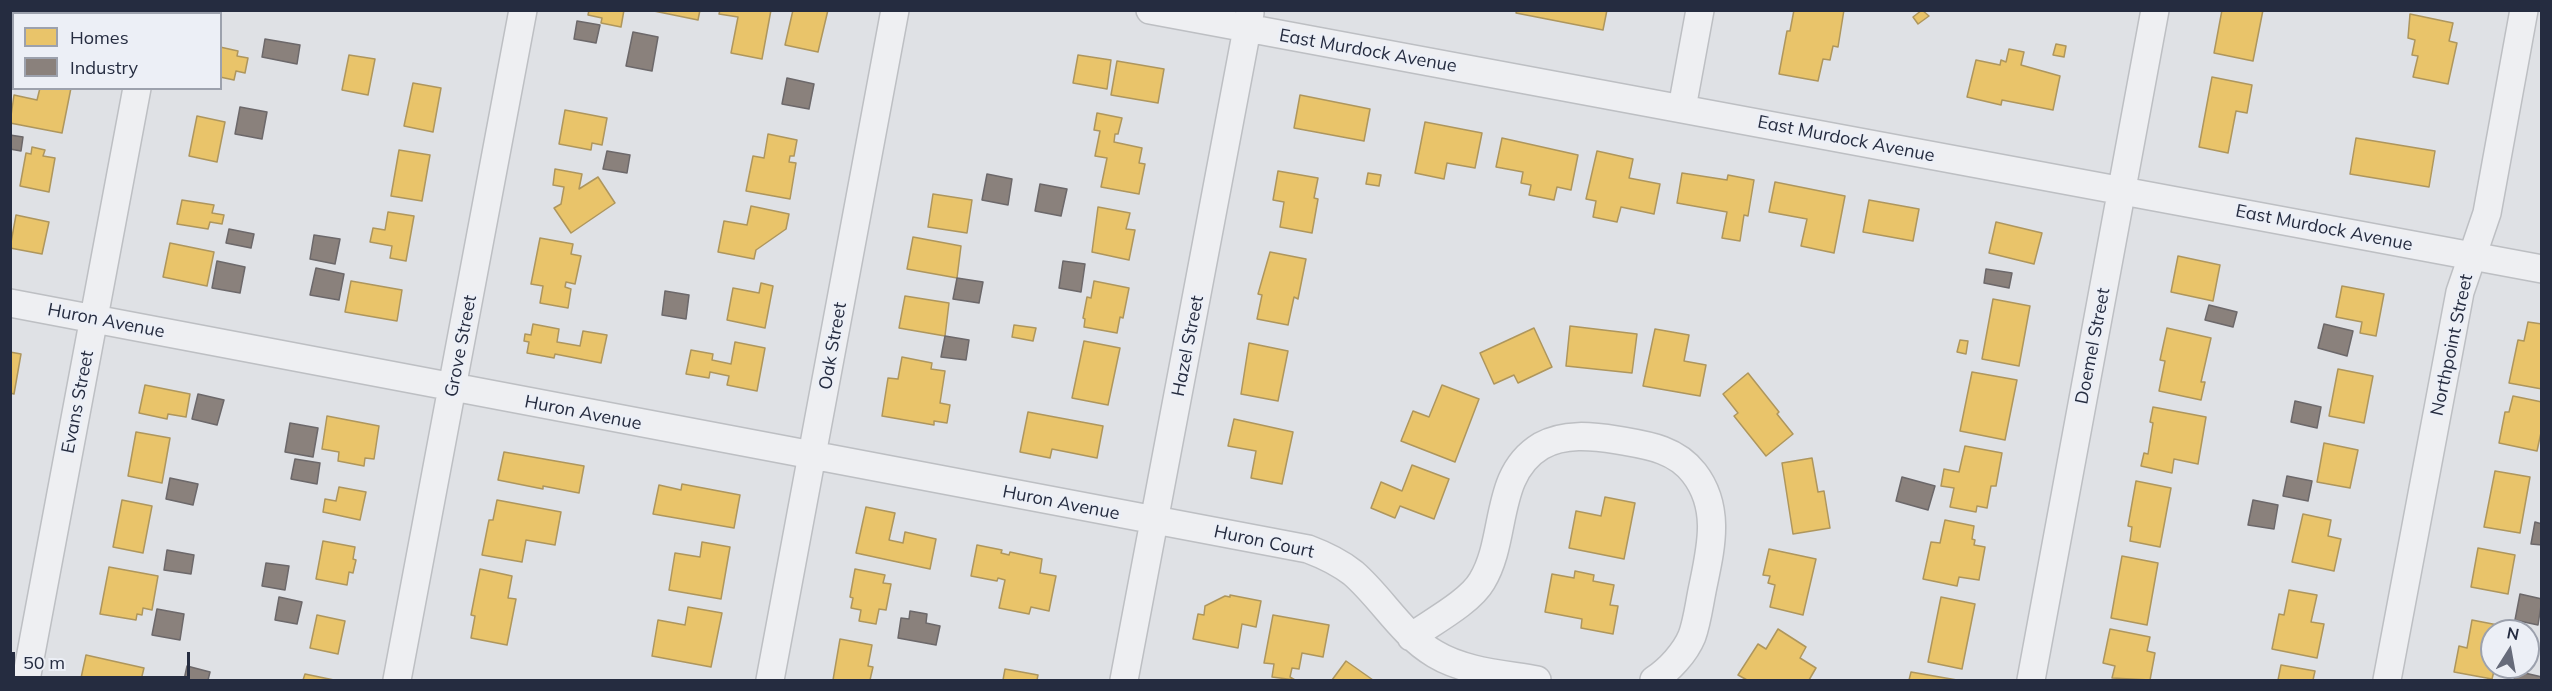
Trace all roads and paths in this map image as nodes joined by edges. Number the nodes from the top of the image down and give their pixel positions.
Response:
1 (523, 10) edge
2 (895, 10) edge
3 (1150, 10) edge
4 (1700, 10) edge
5 (2155, 10) edge
6 (2524, 10) edge
7 (1249, 20) edge
8 (137, 90) edge
9 (1682, 108) junction
10 (2122, 190) junction
11 (2472, 256) junction
12 (2541, 269) edge
13 (10, 303) edge
14 (94, 319) junction
15 (453, 388) junction
16 (813, 456) junction
17 (1155, 521) junction
18 (1411, 637) junction
19 (26, 681) edge
20 (397, 681) edge
21 (770, 681) edge
22 (1124, 681) edge
23 (1537, 681) edge
24 (1654, 681) edge
25 (2031, 681) edge
26 (2387, 681) edge

1 - 15 street, Grove Street
2 - 16 street, Oak Street
3 - 7 street, East Murdock Avenue
4 - 9 street
5 - 10 street, Doemel Street
6 - 11 street, Northpoint Street
7 - 9 street, East Murdock Avenue
7 - 17 street, Hazel Street
8 - 14 street, Evans Street
9 - 10 street, East Murdock Avenue
10 - 11 street, East Murdock Avenue
10 - 25 street, Doemel Street
11 - 12 street, East Murdock Avenue
11 - 26 street, Northpoint Street
13 - 14 street, Huron Avenue
14 - 15 street, Huron Avenue
14 - 19 street, Evans Street
15 - 16 street, Huron Avenue
15 - 20 street, Grove Street
16 - 17 street, Huron Avenue
16 - 21 street, Oak Street
17 - 18 street, Huron Court
17 - 22 street, Hazel Street
18 - 23 street, Huron Court
18 - 24 street

